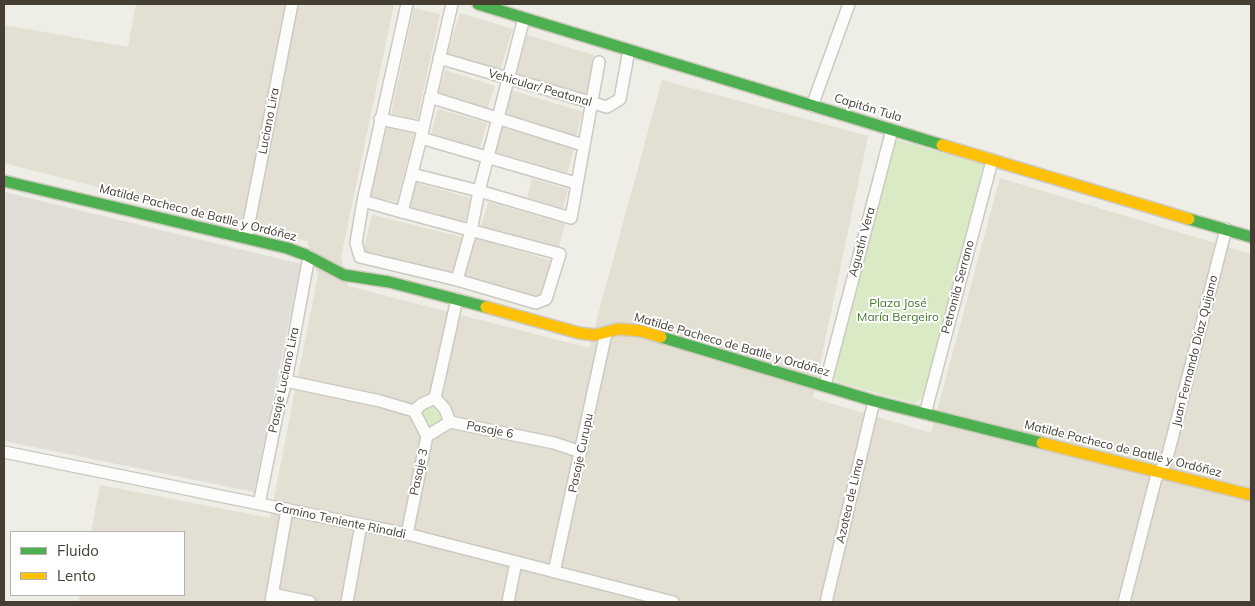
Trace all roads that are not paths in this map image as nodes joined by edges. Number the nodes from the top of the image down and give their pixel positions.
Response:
1 (292, 4) edge
2 (407, 4) edge
3 (452, 4) edge
4 (478, 4) edge
5 (849, 4) edge
6 (524, 18) junction
7 (629, 50) junction
8 (439, 58) junction
9 (600, 62) dead end
10 (507, 79) junction
11 (430, 97) junction
12 (592, 103) junction
13 (812, 106) junction
14 (497, 118) junction
15 (380, 119) junction
16 (892, 130) junction
17 (422, 133) junction
18 (583, 145) junction
19 (486, 157) junction
20 (992, 161) junction
21 (412, 174) junction
22 (4, 181) edge
23 (576, 183) junction
24 (479, 191) junction
25 (363, 201) junction
26 (402, 212) junction
27 (1226, 229) junction
28 (471, 231) junction
29 (1251, 237) edge
30 (246, 238) junction
31 (309, 256) junction
32 (458, 280) junction
33 (457, 299) junction
34 (606, 333) junction
35 (286, 381) junction
36 (826, 384) junction
37 (435, 398) junction
38 (874, 401) junction
39 (414, 411) junction
40 (925, 414) junction
41 (450, 422) junction
42 (427, 436) junction
43 (4, 452) edge
44 (581, 452) junction
45 (1160, 471) junction
46 (1251, 495) edge
47 (259, 504) junction
48 (287, 509) junction
49 (361, 525) junction
50 (406, 534) junction
51 (516, 562) junction
52 (554, 572) junction
53 (271, 598) edge
54 (656, 600) edge
55 (310, 602) edge
56 (347, 602) edge
57 (508, 602) edge
58 (673, 602) edge
59 (826, 602) edge
60 (1124, 602) edge

1 - 30 street, Luciano Lira
2 - 15 street
3 - 8 street
4 - 6 street, Capitán Tula
5 - 13 street
6 - 7 street, Capitán Tula
6 - 10 street
7 - 12 street, Vehicular/ Peatonal
7 - 13 street, Capitán Tula
8 - 10 street, Vehicular/ Peatonal
8 - 11 street
9 - 12 street
10 - 12 street, Vehicular/ Peatonal
10 - 14 street
11 - 14 street
11 - 17 street
12 - 18 street
13 - 16 street, Capitán Tula
14 - 18 street
14 - 19 street
15 - 17 street
15 - 25 street
16 - 20 street, Capitán Tula
16 - 36 street, Agustín Vera
17 - 19 street
17 - 21 street
18 - 23 street
19 - 23 street
19 - 24 street
20 - 27 street, Capitán Tula
20 - 40 street, Petronila Serrano
21 - 24 street
21 - 26 street
22 - 30 street, Matilde Pacheco de Batlle y Ordóñez
23 - 24 street
24 - 28 street
25 - 26 street
25 - 32 street
26 - 28 street
27 - 29 street, Capitán Tula
27 - 45 street, Juan Fernando Díaz Quijano
28 - 32 street
28 - 32 street
30 - 31 street, Matilde Pacheco de Batlle y Ordóñez
31 - 33 street, Matilde Pacheco de Batlle y Ordóñez
31 - 35 street, Pasaje Luciano Lira
33 - 34 street, Matilde Pacheco de Batlle y Ordóñez
33 - 37 street
34 - 36 street, Matilde Pacheco de Batlle y Ordóñez
34 - 44 street, Pasaje Curupu
35 - 39 street
35 - 47 street, Pasaje Luciano Lira
36 - 38 street, Matilde Pacheco de Batlle y Ordóñez
37 - 39 street
37 - 41 street, Pasaje 6
38 - 40 street, Matilde Pacheco de Batlle y Ordóñez
38 - 59 street, Azotea de Lima
39 - 42 street
40 - 45 street, Matilde Pacheco de Batlle y Ordóñez
41 - 42 street, Pasaje 3
41 - 44 street, Pasaje 6
42 - 50 street, Pasaje 3
43 - 47 street, Camino Teniente Rinaldi
44 - 52 street, Pasaje Curupu
45 - 46 street, Matilde Pacheco de Batlle y Ordóñez
45 - 60 street, Juan Fernando Díaz Quijano
47 - 48 street, Camino Teniente Rinaldi
48 - 49 street, Camino Teniente Rinaldi
48 - 53 street
49 - 50 street, Camino Teniente Rinaldi
49 - 56 street
50 - 51 street, Camino Teniente Rinaldi
51 - 52 street, Camino Teniente Rinaldi
51 - 57 street
52 - 54 street, Camino Teniente Rinaldi
53 - 55 street
54 - 58 street, Camino Teniente Rinaldi

